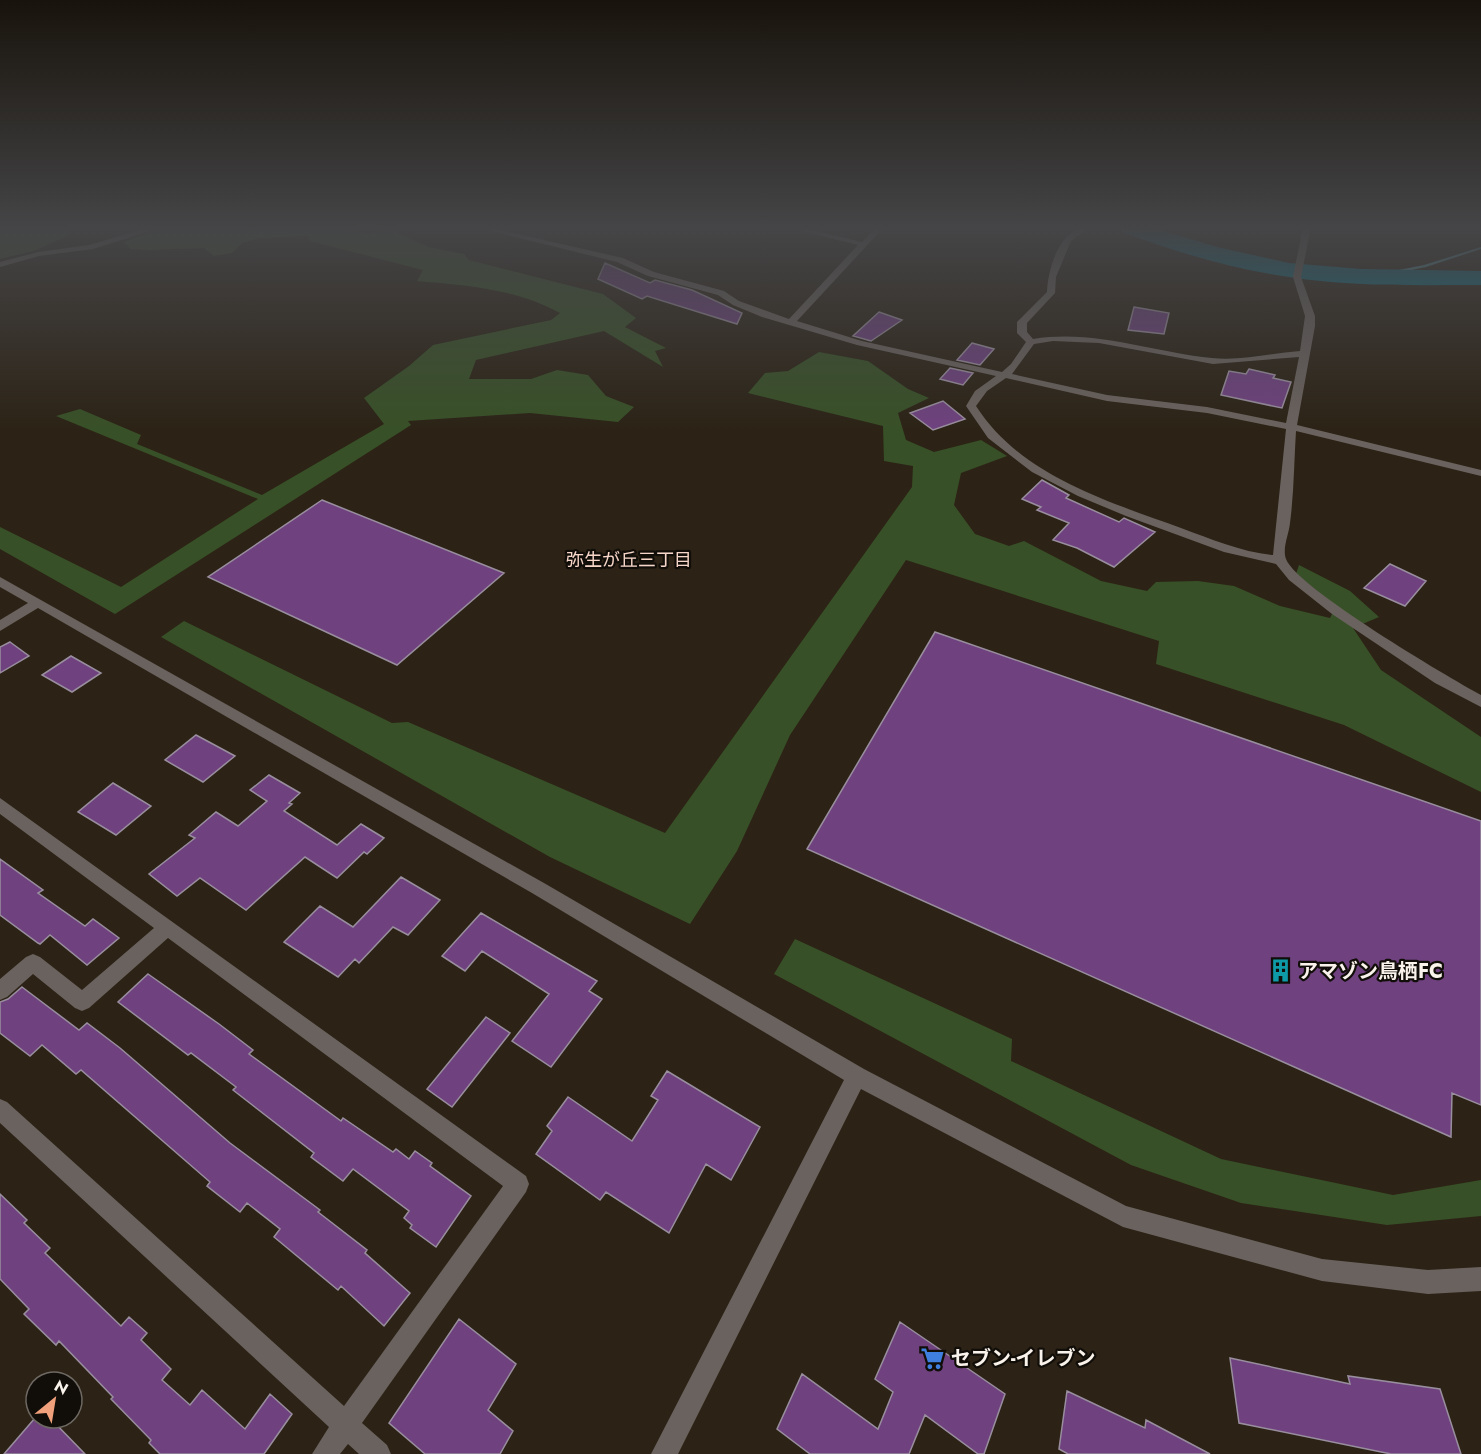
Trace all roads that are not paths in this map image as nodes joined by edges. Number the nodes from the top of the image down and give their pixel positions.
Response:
1 (724, 295) edge
2 (816, 295) edge
3 (1049, 295) edge
4 (1303, 295) edge
5 (790, 323) junction
6 (1031, 342) junction
7 (1304, 354) junction
8 (1003, 375) junction
9 (1292, 427) junction
10 (1481, 473) edge
11 (1280, 560) junction
12 (0, 581) edge
13 (37, 603) junction
14 (0, 626) edge
15 (1481, 702) edge
16 (0, 806) edge
17 (167, 927) junction
18 (0, 991) edge
19 (857, 1076) junction
20 (0, 1109) edge
21 (1481, 1279) edge
22 (346, 1423) junction
23 (325, 1454) edge
24 (378, 1454) edge
25 (664, 1454) edge

1 - 5 street
2 - 5 street
3 - 6 street
4 - 7 street
5 - 8 street
6 - 7 street
6 - 8 street
7 - 9 street
8 - 9 street
8 - 11 street
9 - 10 street
9 - 11 street
11 - 15 street
12 - 13 street
13 - 14 street
13 - 19 street
16 - 17 street
17 - 18 street
17 - 22 street
19 - 21 street
19 - 25 street
20 - 22 street
22 - 23 street
22 - 24 street

